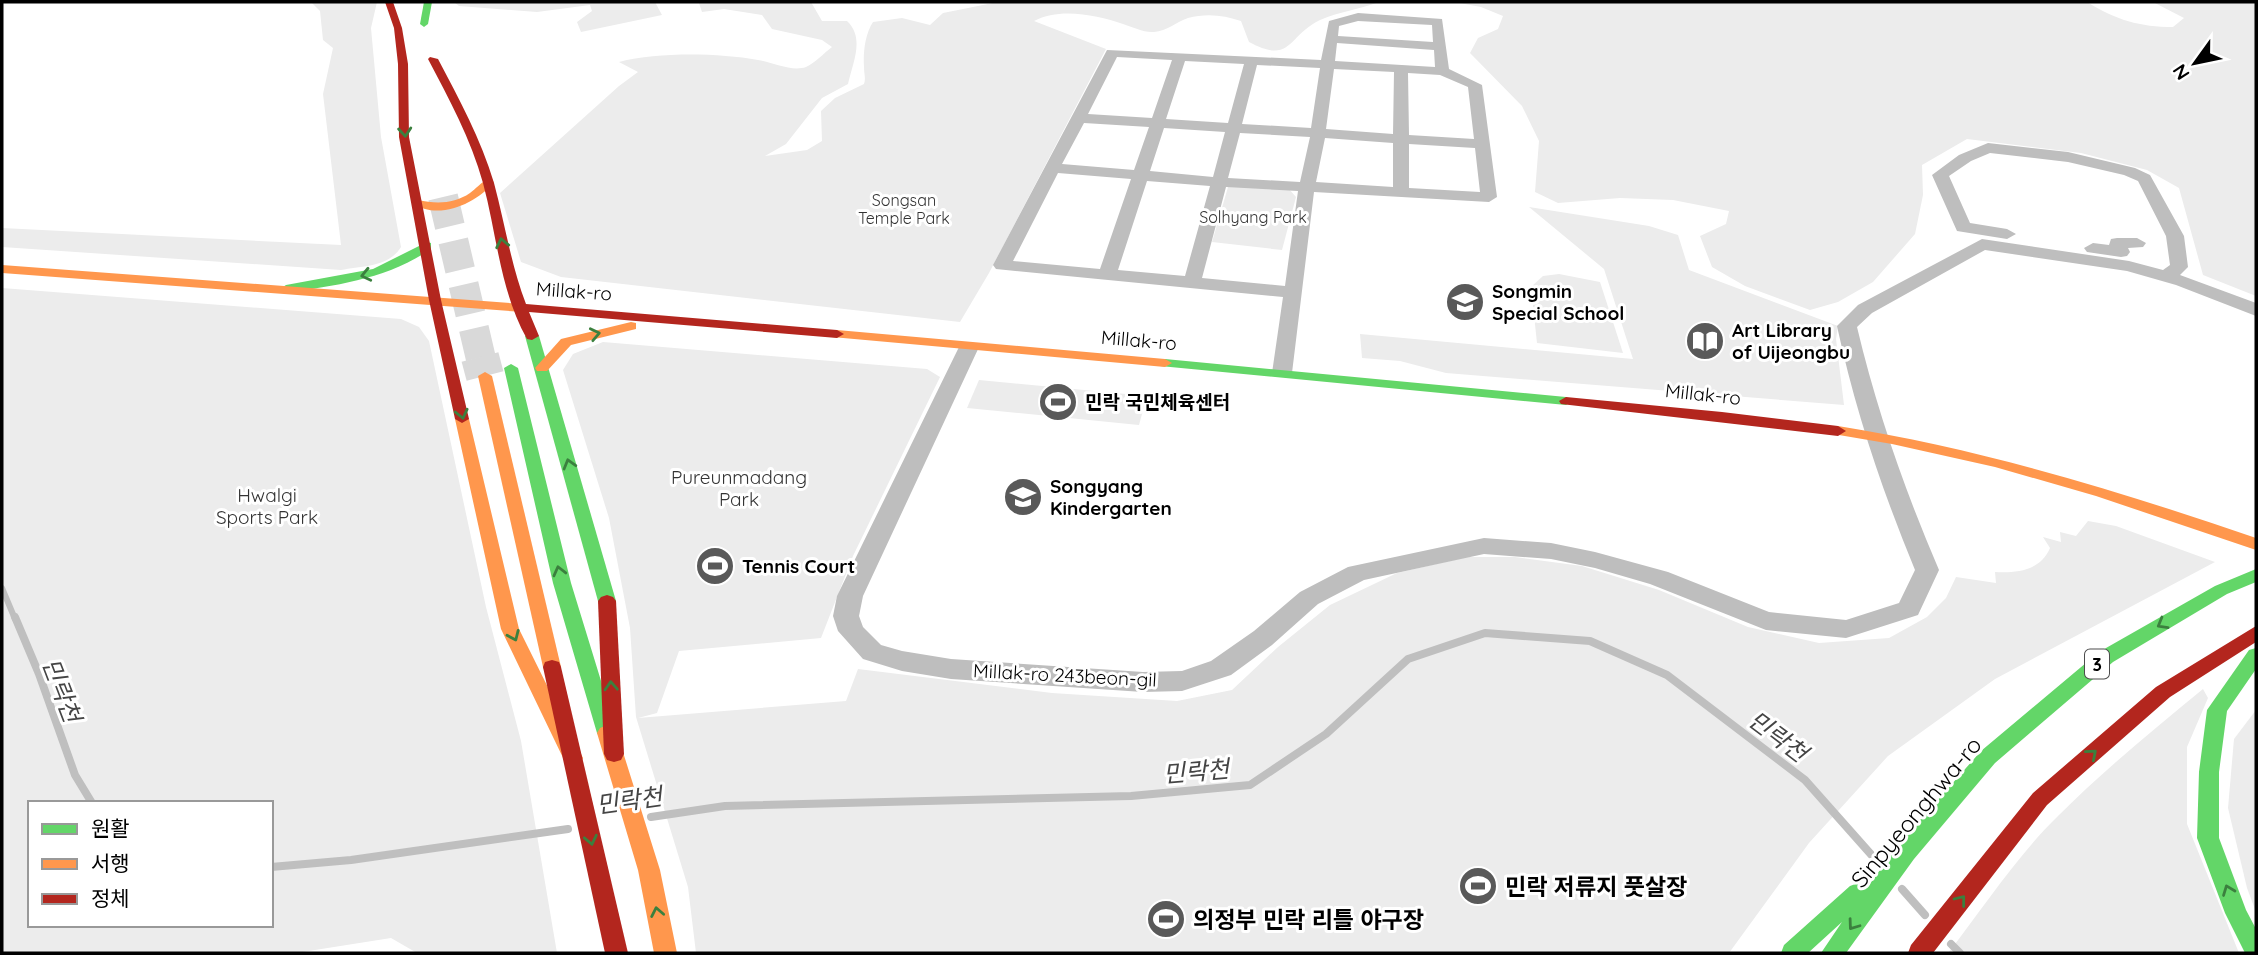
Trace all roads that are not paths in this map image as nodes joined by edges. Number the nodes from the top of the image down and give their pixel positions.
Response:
1 (377, 2) edge
2 (390, 2) edge
3 (414, 2) edge
4 (428, 2) edge
5 (398, 28) junction
6 (1330, 39) junction
7 (428, 42) junction
8 (1440, 46) junction
9 (1180, 56) junction
10 (1252, 60) junction
11 (1326, 63) junction
12 (403, 64) junction
13 (1401, 68) junction
14 (1442, 71) junction
15 (419, 117) dead end
16 (1080, 118) junction
17 (1157, 122) junction
18 (448, 125) dead end
19 (1235, 129) junction
20 (1318, 134) junction
21 (1401, 140) junction
22 (1482, 144) junction
23 (1051, 168) junction
24 (1140, 176) junction
25 (488, 182) junction
26 (1220, 182) junction
27 (1307, 187) junction
28 (1401, 192) junction
29 (418, 202) junction
30 (2137, 243) dead end
31 (427, 246) junction
32 (2, 269) edge
33 (1107, 275) junction
34 (2165, 277) junction
35 (1192, 283) junction
36 (286, 289) junction
37 (1293, 292) junction
38 (435, 300) junction
39 (523, 308) junction
40 (2256, 310) edge
41 (660, 318) junction
42 (969, 347) junction
43 (520, 353) dead end
44 (469, 362) dead end
45 (511, 368) dead end
46 (542, 368) junction
47 (1282, 373) junction
48 (453, 376) junction
49 (485, 376) tunnel mouth
50 (1874, 436) junction
51 (2256, 544) edge
52 (2256, 575) edge
53 (2256, 633) edge
54 (2256, 655) edge
55 (614, 754) junction
56 (573, 758) junction
57 (1906, 852) junction
58 (1797, 948) edge
59 (2256, 952) edge
60 (617, 953) edge
61 (666, 953) edge
62 (1833, 953) edge
63 (1919, 953) edge

1 - 5 main road
2 - 5 main road
3 - 7 main road
4 - 7 main road
5 - 12 main road
6 - 8 street
6 - 8 street
6 - 11 street
7 - 18 main road
7 - 25 main road
8 - 14 street
9 - 10 street
9 - 16 street
9 - 17 street
10 - 11 street
10 - 19 street
11 - 13 street
11 - 20 street
12 - 15 main road
12 -> 29 main road
13 - 14 street
13 - 21 street
14 - 22 street
16 - 17 street
16 - 23 street
17 - 19 street
17 - 24 street
19 - 20 street
19 - 26 street
20 - 21 street
20 - 27 street
21 - 22 street
21 - 28 street
22 - 28 street
23 - 24 street
23 - 33 street
24 - 26 street
24 - 33 street
25 - 29 main road
39 -> 25 main road
26 - 27 street
26 - 35 street
27 - 28 street
27 - 37 street
29 - 31 main road
30 - 34 street
31 -> 36 main road
31 - 38 main road
32 - 36 main road, Millak-ro
33 - 35 street
34 - 40 street
34 - 50 street
35 - 37 street
36 - 38 main road, Millak-ro
37 - 47 street
38 - 39 main road, Millak-ro
38 - 48 main road
39 - 41 main road, Millak-ro
39 - 46 main road
41 - 42 main road, Millak-ro
46 -> 41 main road
42 - 47 main road, Millak-ro
42 - 50 street, Millak-ro 243beon-gil
43 - 46 main road
44 - 48 main road
55 -> 45 main road
55 -> 46 main road
47 - 50 main road, Millak-ro
48 -> 56 main road
49 - 56 main road
50 - 51 main road, Millak-ro
52 -> 57 main road, Sinpyeonghwa-ro / 3
63 -> 53 main road
59 -> 54 main road
61 -> 55 main road
56 -> 60 main road
57 - 58 main road
57 -> 62 main road, Sinpyeonghwa-ro / 3

